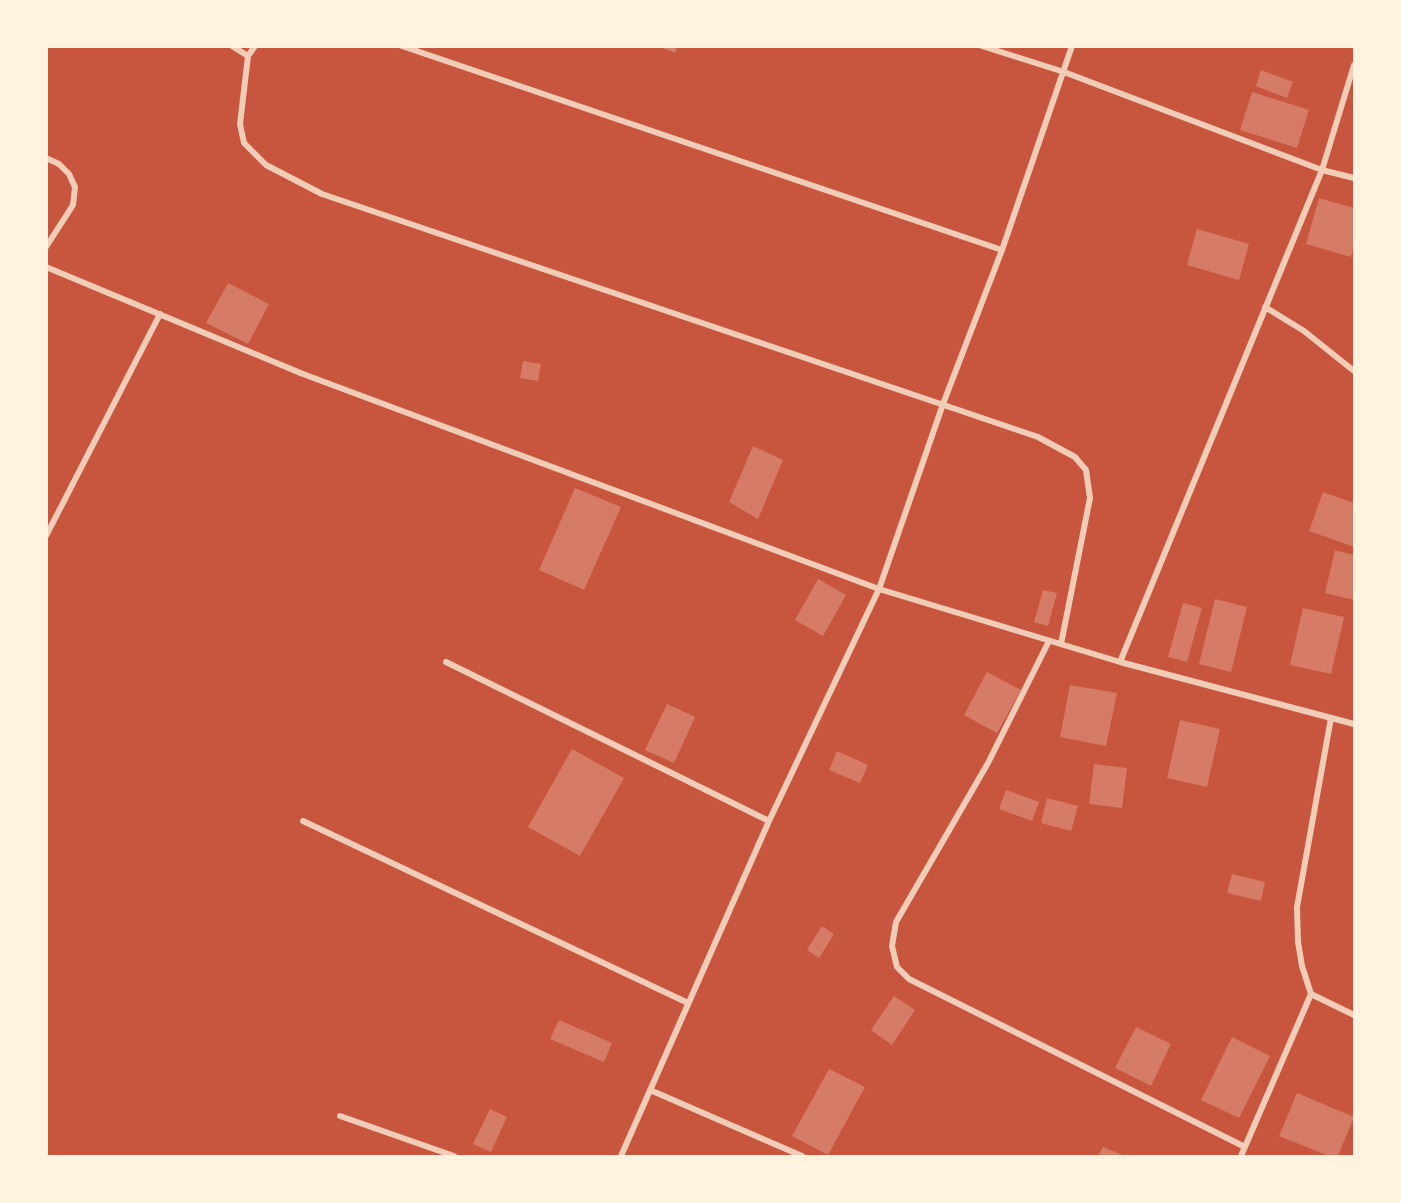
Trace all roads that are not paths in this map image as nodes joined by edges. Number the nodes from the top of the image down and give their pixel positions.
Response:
1 (231, 46) edge
2 (255, 46) edge
3 (402, 46) edge
4 (982, 46) edge
5 (1072, 46) edge
6 (248, 56) junction
7 (1354, 65) edge
8 (1064, 72) junction
9 (46, 158) edge
10 (1322, 170) junction
11 (1354, 178) edge
12 (46, 247) edge
13 (1002, 250) junction
14 (46, 267) edge
15 (1265, 307) junction
16 (160, 314) junction
17 (1354, 371) edge
18 (943, 404) junction
19 (46, 536) edge
20 (879, 589) junction
21 (1049, 641) junction
22 (1061, 644) junction
23 (446, 662) dead end
24 (1120, 662) junction
25 (1331, 718) junction
26 (1354, 724) edge
27 (769, 821) junction
28 (303, 822) dead end
29 (1311, 994) junction
30 (688, 1003) junction
31 (1354, 1015) edge
32 (650, 1090) junction
33 (340, 1116) dead end
34 (1245, 1147) junction
35 (454, 1156) edge
36 (621, 1156) edge
37 (802, 1156) edge
38 (1241, 1156) edge

1 - 6 street
2 - 6 street
3 - 13 street
4 - 8 street
5 - 8 street
6 - 18 street
7 - 10 street
8 - 10 street
8 - 13 street
9 - 12 street
10 - 11 street
10 - 15 street
13 - 18 street
14 - 16 street
15 - 17 street
15 - 24 street
16 - 19 street
16 - 20 street
18 - 20 street
18 - 22 street
20 - 21 street
20 - 27 street
21 - 22 street
21 - 34 street
22 - 24 street
23 - 27 street
24 - 25 street
25 - 26 street
25 - 29 street
27 - 30 street
28 - 30 street
29 - 31 street
29 - 34 street
30 - 32 street
32 - 36 street
32 - 37 street
33 - 35 street
34 - 38 street

